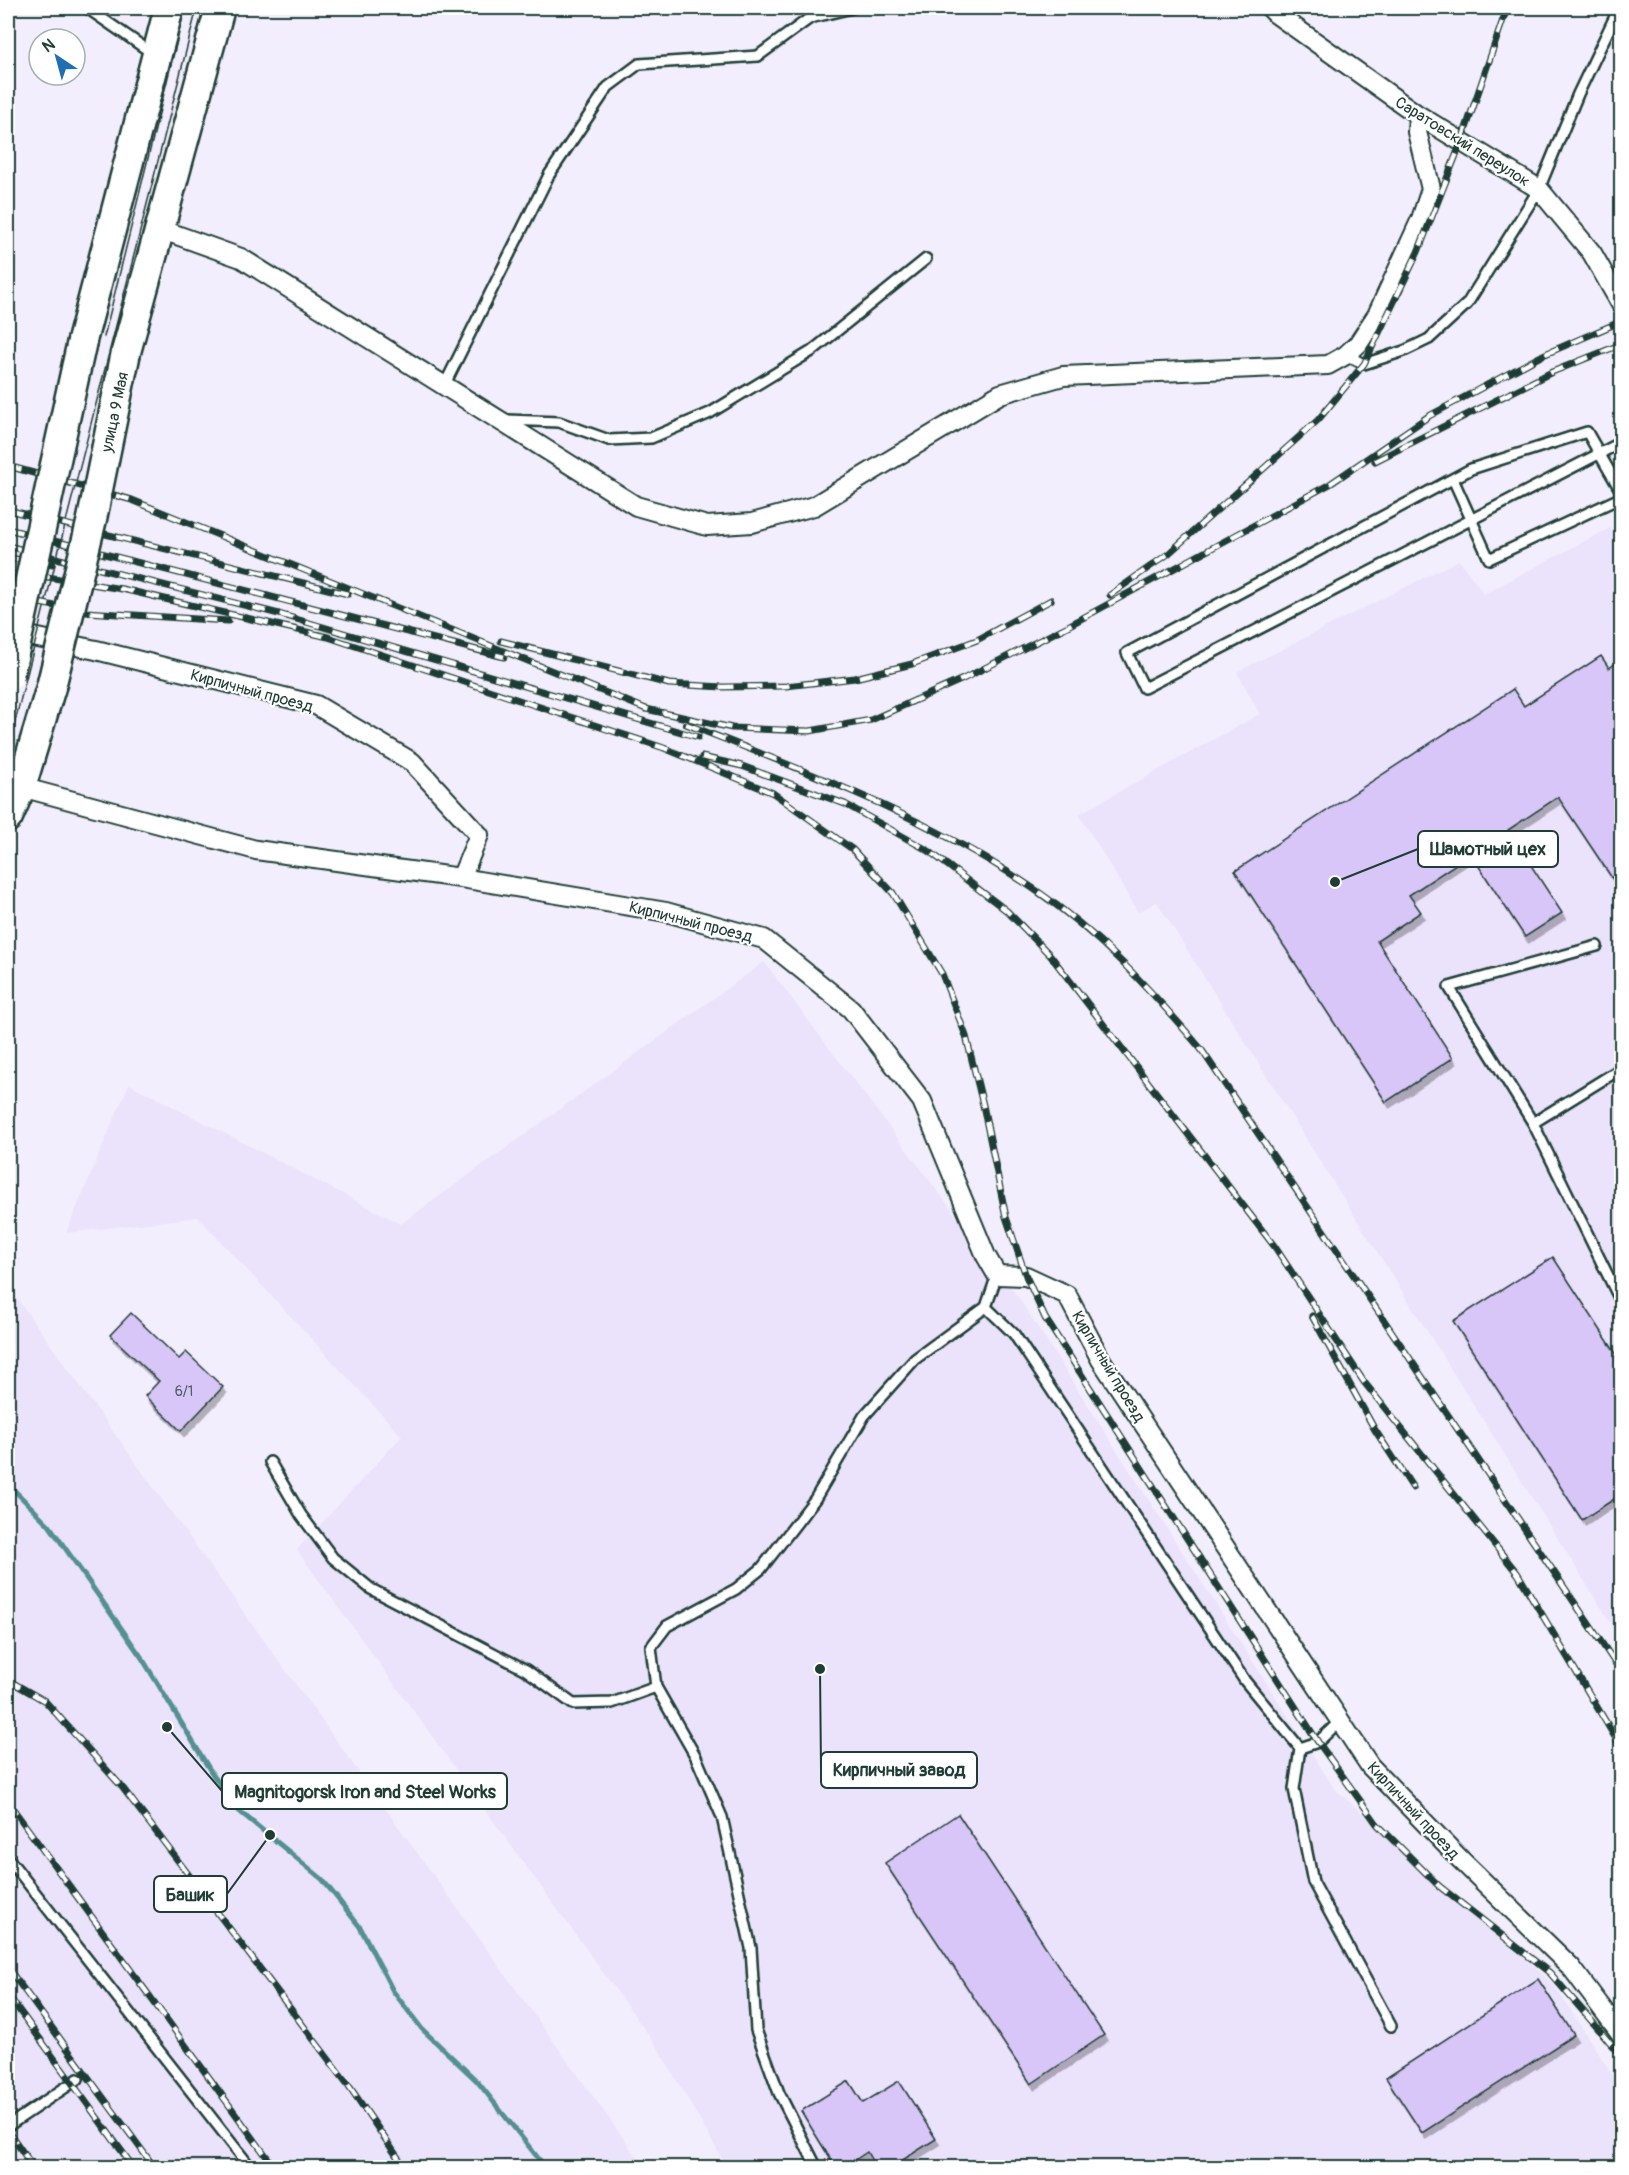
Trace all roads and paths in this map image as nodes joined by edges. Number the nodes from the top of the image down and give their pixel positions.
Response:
1 (87, 8) edge
2 (169, 8) edge
3 (220, 8) edge
4 (852, 8) edge
5 (1270, 8) edge
6 (1619, 8) edge
7 (156, 56) junction
8 (1418, 115) junction
9 (1539, 189) junction
10 (160, 228) junction
11 (926, 259) dead end
12 (1622, 306) edge
13 (1346, 355) junction
14 (444, 386) junction
15 (498, 420) junction
16 (1622, 442) edge
17 (1599, 453) junction
18 (1453, 479) junction
19 (1622, 495) edge
20 (1470, 520) junction
21 (8, 631) edge
22 (8, 678) edge
23 (21, 788) junction
24 (8, 817) edge
25 (461, 878) junction
26 (1597, 946) dead end
27 (1622, 1068) edge
28 (1533, 1123) junction
29 (998, 1275) junction
30 (1622, 1304) edge
31 (986, 1307) junction
32 (270, 1462) dead end
33 (656, 1687) junction
34 (1340, 1721) junction
35 (1300, 1748) junction
36 (8, 1858) edge
37 (1391, 2026) dead end
38 (1622, 2035) edge
39 (78, 2079) dead end
40 (8, 2126) edge
41 (251, 2168) edge
42 (817, 2168) edge

1 - 7 lane
2 - 7 main road
3 - 10 main road, улица 9 Мая
4 - 14 lane
5 - 8 street, Саратовский переулок
6 - 9 lane
7 - 22 main road, bridge
8 - 9 street, Саратовский переулок
8 - 13 street
9 - 12 street, Саратовский переулок
9 - 13 lane
10 - 14 street
10 - 23 main road, улица 9 Мая, bridge
11 - 15 lane
13 - 15 street
14 - 15 street
16 - 17 lane
17 - 18 lane
17 - 19 lane
17 - 20 lane
18 - 20 lane
18 - 20 lane
19 - 20 lane
21 - 25 street, Кирпичный проезд
23 - 24 main road, улица 9 Мая
23 - 25 street, Кирпичный проезд
25 - 29 street, Кирпичный проезд
26 - 28 lane
27 - 28 lane
28 - 30 lane
29 - 31 lane
29 - 34 street, Кирпичный проезд
31 - 33 lane
31 - 35 lane
32 - 33 lane
33 - 42 lane
34 - 35 lane
34 - 38 street, Кирпичный проезд
35 - 37 lane
36 - 41 lane
39 - 40 lane

